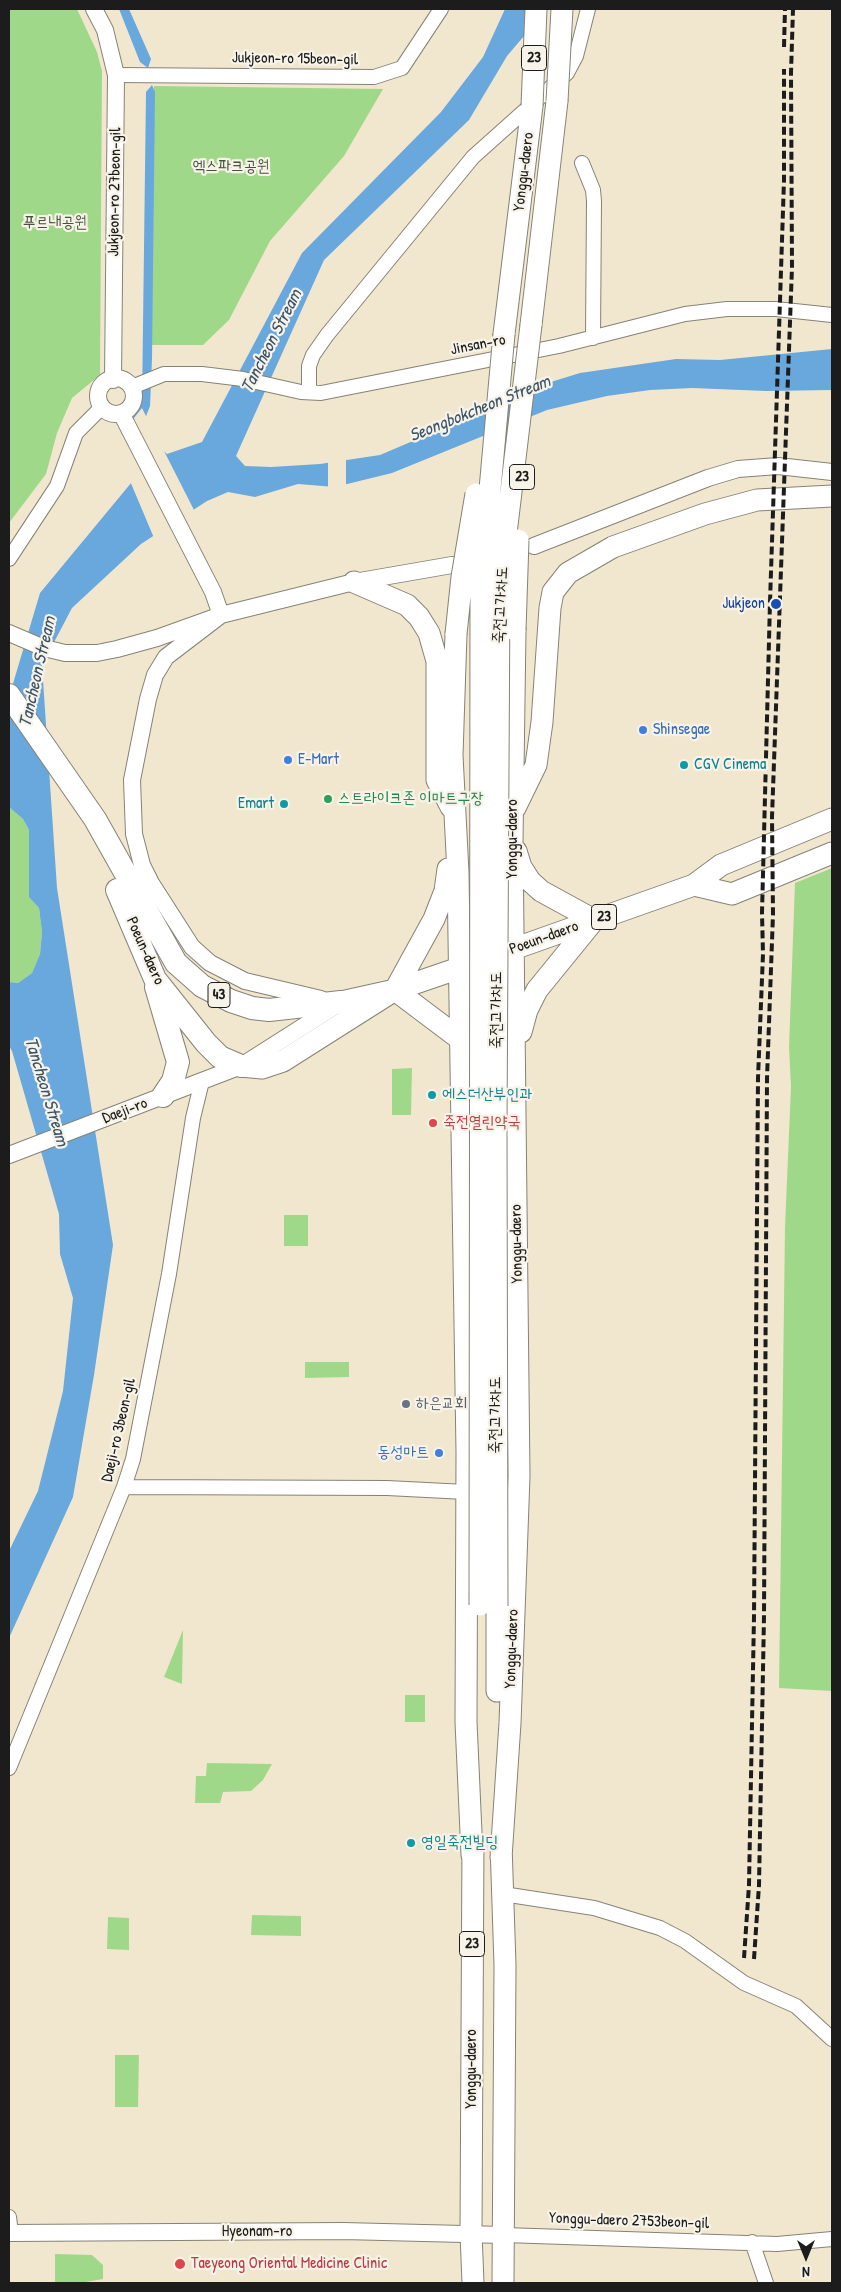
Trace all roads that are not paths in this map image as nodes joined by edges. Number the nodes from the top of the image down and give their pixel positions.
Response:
1 (94, 9) edge
2 (441, 9) edge
3 (536, 9) edge
4 (562, 9) edge
5 (588, 9) edge
6 (116, 75) junction
7 (582, 163) dead end
8 (832, 314) edge
9 (531, 326) junction
10 (504, 334) junction
11 (593, 338) junction
12 (113, 380) junction
13 (137, 384) junction
14 (315, 393) junction
15 (102, 407) junction
16 (124, 420) junction
17 (832, 472) edge
18 (832, 496) edge
19 (534, 546) dead end
20 (9, 559) edge
21 (452, 565) dead end
22 (354, 582) junction
23 (221, 615) junction
24 (9, 633) edge
25 (9, 695) edge
26 (9, 718) edge
27 (513, 813) junction
28 (832, 819) edge
29 (454, 820) junction
30 (512, 841) junction
31 (832, 853) edge
32 (513, 863) junction
33 (458, 873) junction
34 (694, 885) junction
35 (133, 906) junction
36 (594, 920) junction
37 (514, 949) junction
38 (459, 968) junction
39 (154, 979) junction
40 (395, 990) junction
41 (341, 1002) junction
42 (460, 1040) junction
43 (515, 1054) junction
44 (241, 1066) junction
45 (202, 1082) junction
46 (160, 1097) junction
47 (9, 1155) edge
48 (124, 1487) junction
49 (466, 1492) junction
50 (489, 1605) junction
51 (9, 1768) edge
52 (472, 1855) junction
53 (501, 1858) junction
54 (503, 1894) junction
55 (832, 2039) edge
56 (10, 2227) edge
57 (471, 2233) junction
58 (504, 2234) junction
59 (832, 2239) edge
60 (752, 2242) junction
61 (473, 2283) edge
62 (503, 2283) edge
63 (766, 2283) edge

1 - 6 street, Jukjeon-ro 27beon-gil
2 - 6 street, Jukjeon-ro 15beon-gil
3 - 10 main road, Yonggu-daero / 23, bridge
4 - 9 main road, Yonggu-daero / 23, bridge
5 - 14 street
6 - 12 street, Jukjeon-ro 27beon-gil
7 - 11 street
8 - 11 street, Jinsan-ro
9 - 27 main road, Yonggu-daero / 23, bridge
9 - 50 main road, 죽전고가차도, bridge
10 - 29 main road, Yonggu-daero / 23, bridge
10 - 50 main road, 죽전고가차도, bridge
11 - 14 street, Jinsan-ro
12 - 13 street
12 - 15 street
13 - 14 street, Jinsan-ro
13 - 16 street
15 - 16 street
15 - 20 street
16 - 23 street
17 - 19 street
18 - 27 main road
21 - 22 street
22 - 23 street
22 - 29 main road
23 - 24 street
23 - 41 street
25 - 35 highway, Poeun-daero / 43
26 - 35 highway, Poeun-daero / 43
27 - 30 main road, Yonggu-daero / 23
28 - 34 main road, Poeun-daero / 23
29 - 33 main road, Yonggu-daero / 23
29 - 40 main road
30 - 32 main road, Yonggu-daero / 23
30 - 36 main road
31 - 34 main road
32 - 33 main road
32 - 37 main road, Yonggu-daero / 23
33 - 38 main road, Yonggu-daero / 23
34 - 36 main road, Poeun-daero / 23
35 - 39 highway, Poeun-daero / 43
35 - 41 highway, Poeun-daero / 43
36 - 37 main road, Poeun-daero / 23
36 - 43 main road
37 - 38 main road, Poeun-daero / 23
37 - 43 main road, Yonggu-daero
38 - 40 main road, Poeun-daero / 43
38 - 42 main road, Yonggu-daero
39 - 44 highway, Poeun-daero / 43
39 - 46 highway
40 - 41 main road, Poeun-daero / 43
40 - 42 main road
40 - 44 main road, Poeun-daero / 43
41 - 44 street, Daeji-ro
42 - 49 main road, Yonggu-daero
43 - 53 main road, Yonggu-daero
44 - 45 street, Daeji-ro
45 - 46 street, Daeji-ro
45 - 48 street, Daeji-ro 3beon-gil
46 - 47 street, Daeji-ro
48 - 49 street
48 - 51 street, Daeji-ro 3beon-gil
49 - 52 main road, Yonggu-daero
50 - 52 main road, Yonggu-daero / 23
50 - 53 main road, Yonggu-daero
52 - 57 main road, Yonggu-daero / 23
53 - 54 main road, Yonggu-daero
54 - 55 street
54 - 58 main road, Yonggu-daero
56 - 57 street, Hyeonam-ro
57 - 58 street, Hyeonam-ro
57 - 61 main road, Yonggu-daero / 23
58 - 60 street, Yonggu-daero 2753beon-gil
58 - 62 main road, Yonggu-daero
59 - 60 street, Yonggu-daero 2753beon-gil
60 - 63 street

